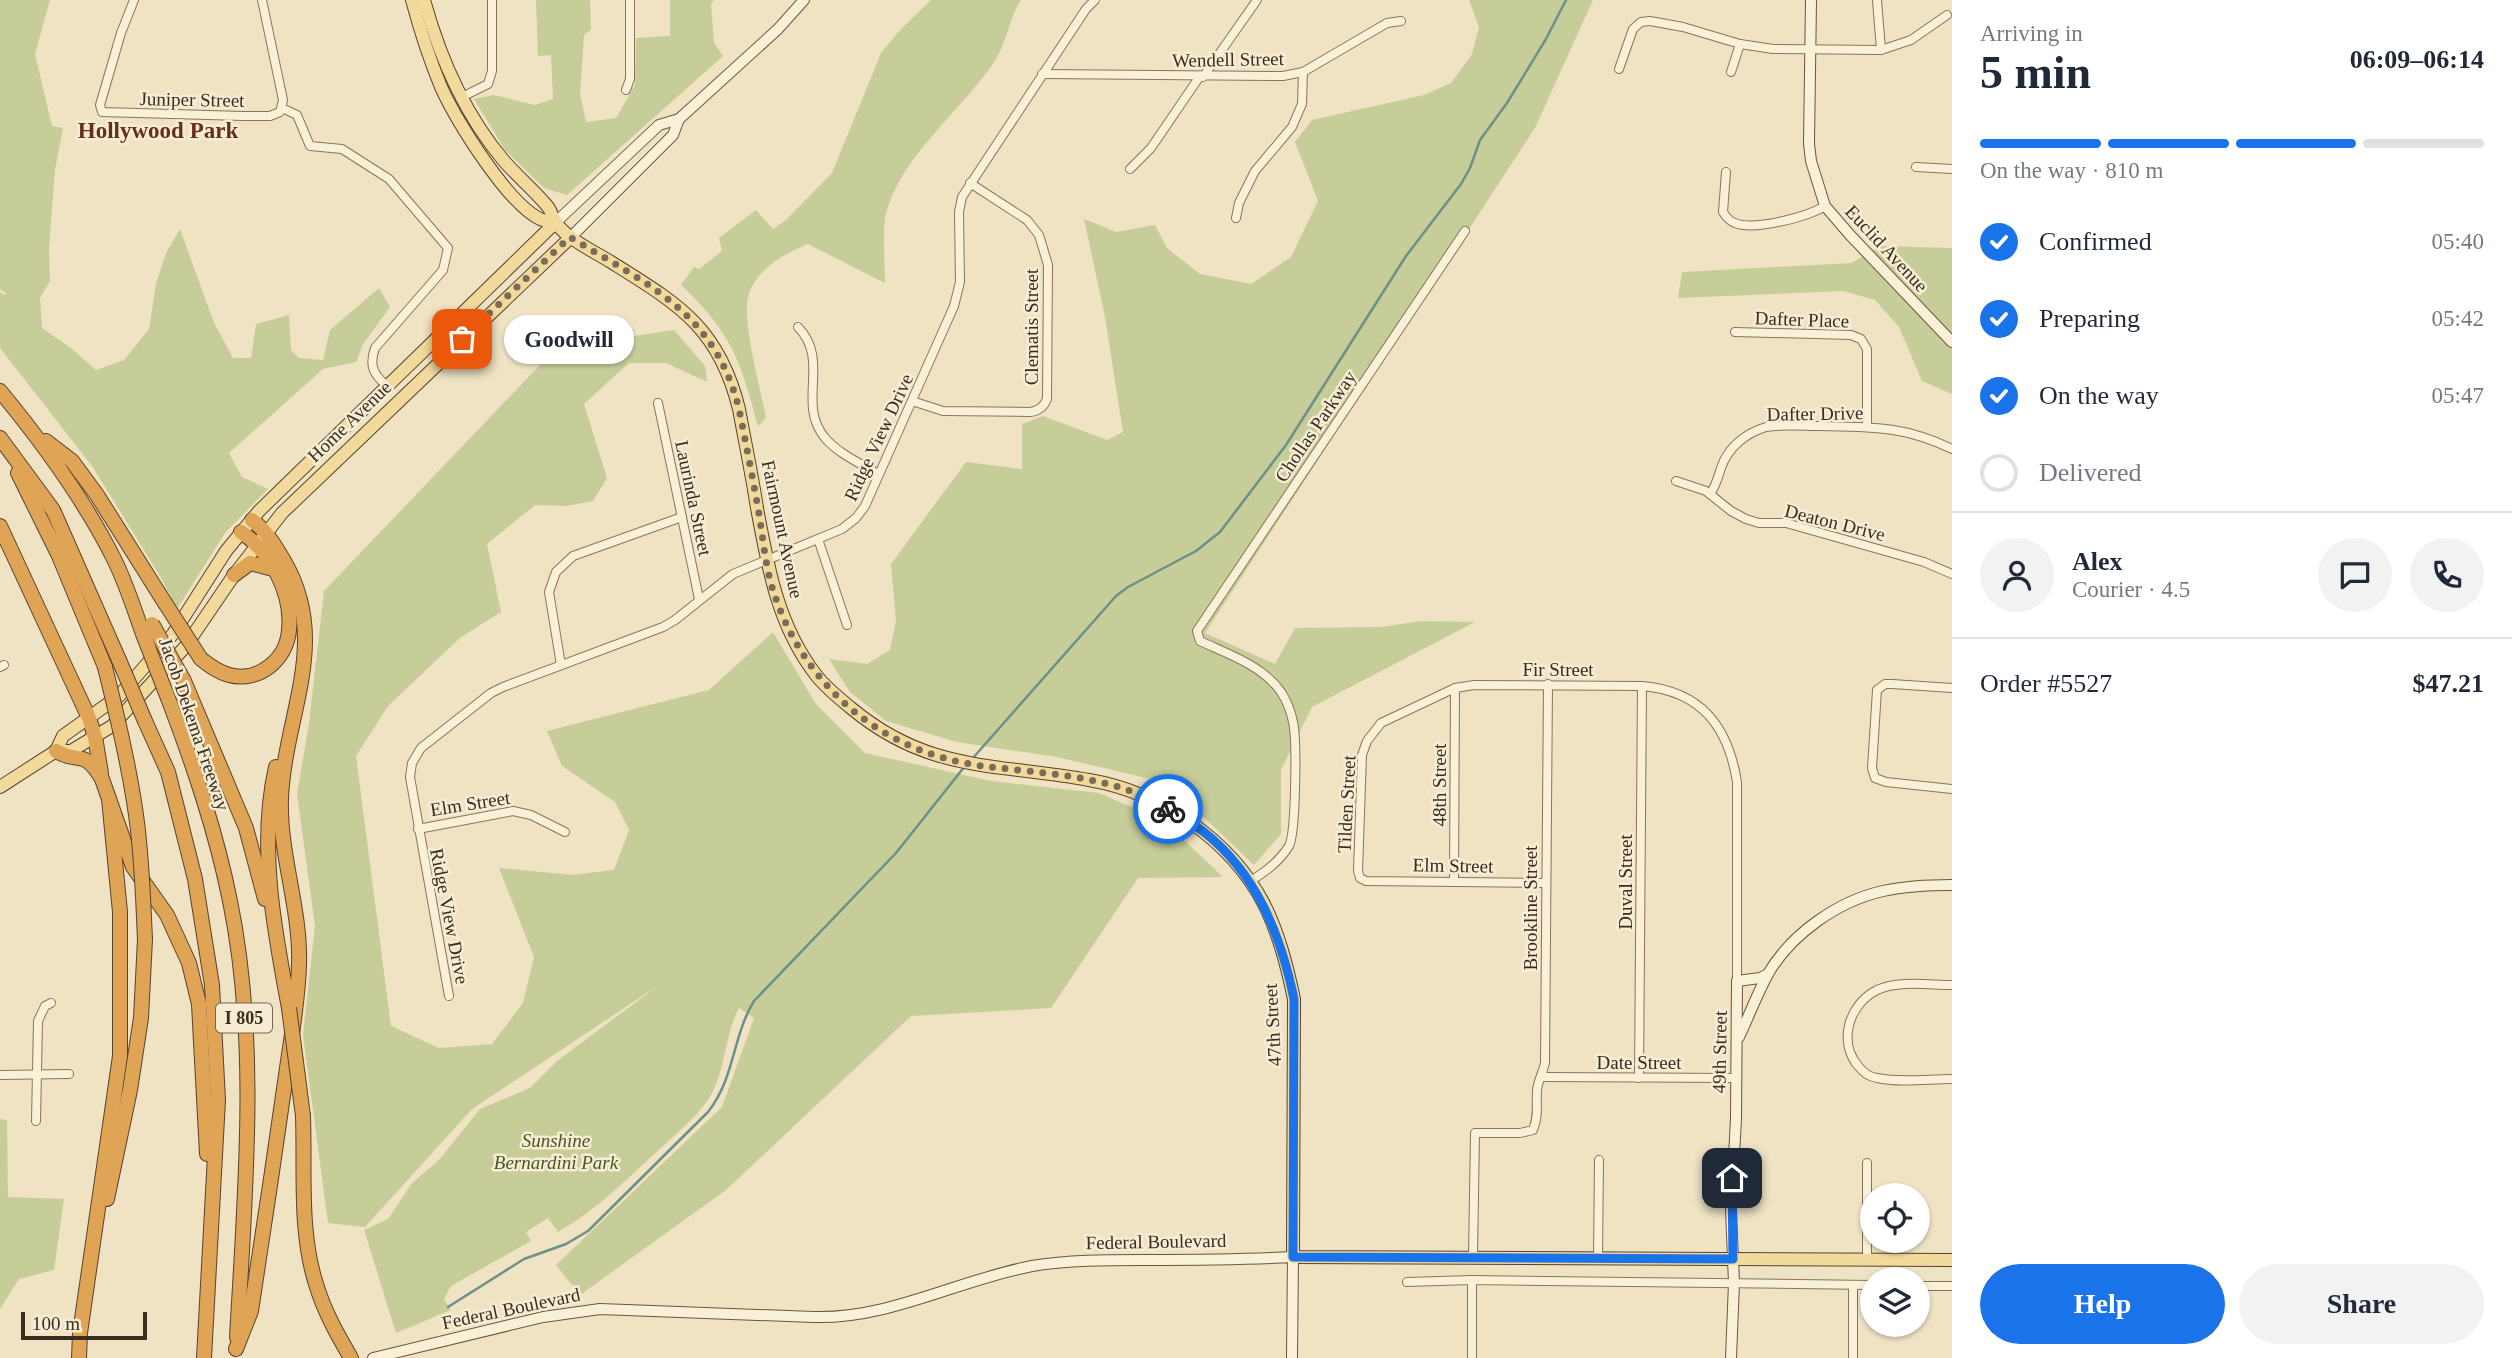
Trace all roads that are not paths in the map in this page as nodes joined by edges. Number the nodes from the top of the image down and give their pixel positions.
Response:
1 (134, 0) edge
2 (262, 0) edge
3 (412, 0) edge
4 (424, 0) edge
5 (492, 0) edge
6 (630, 0) edge
7 (803, 0) edge
8 (1095, 0) edge
9 (1257, 0) edge
10 (1811, 0) edge
11 (1877, 0) edge
12 (1947, 15) dead end
13 (1401, 21) dead end
14 (1740, 44) junction
15 (1810, 50) junction
16 (1881, 50) junction
17 (1619, 69) dead end
18 (1303, 72) junction
19 (1731, 72) dead end
20 (1042, 74) junction
21 (1201, 76) junction
22 (626, 90) dead end
23 (455, 100) junction
24 (281, 110) junction
25 (679, 119) junction
26 (1916, 167) dead end
27 (1130, 169) dead end
28 (1952, 169) edge
29 (1726, 172) dead end
30 (970, 183) junction
31 (1825, 206) junction
32 (1236, 218) dead end
33 (556, 222) junction
34 (1465, 231) dead end
35 (570, 237) junction
36 (798, 327) dead end
37 (1735, 332) dead end
38 (1952, 342) edge
39 (386, 385) junction
40 (0, 391) edge
41 (912, 401) junction
42 (658, 403) dead end
43 (1867, 427) junction
44 (34, 432) junction
45 (0, 438) edge
46 (1952, 449) edge
47 (878, 474) junction
48 (1676, 481) dead end
49 (1710, 494) junction
50 (682, 517) junction
51 (252, 520) junction
52 (0, 526) edge
53 (242, 532) junction
54 (262, 537) junction
55 (818, 540) junction
56 (766, 560) junction
57 (273, 569) junction
58 (1952, 573) edge
59 (234, 575) junction
60 (699, 599) junction
61 (847, 625) dead end
62 (147, 629) junction
63 (561, 664) junction
64 (302, 674) junction
65 (1548, 684) junction
66 (1642, 686) junction
67 (1455, 688) junction
68 (1952, 688) edge
69 (89, 718) junction
70 (1372, 733) joint
71 (95, 737) junction
72 (1730, 748) joint
73 (56, 751) junction
74 (102, 779) junction
75 (0, 787) edge
76 (1952, 789) edge
77 (110, 799) junction
78 (418, 829) junction
79 (565, 832) dead end
80 (1360, 877) joint
81 (1249, 882) junction
82 (1454, 882) junction
83 (1546, 883) junction
84 (1952, 885) edge
85 (277, 942) junction
86 (1768, 974) junction
87 (1737, 981) junction
88 (1952, 985) edge
89 (449, 996) dead end
90 (51, 1003) dead end
91 (1738, 1040) junction
92 (69, 1074) dead end
93 (0, 1075) edge
94 (36, 1075) junction
95 (1542, 1077) junction
96 (1639, 1078) junction
97 (1736, 1078) junction
98 (1952, 1079) edge
99 (36, 1121) dead end
100 (1599, 1160) dead end
101 (1867, 1163) dead end
102 (210, 1257) junction
103 (1293, 1257) junction
104 (1473, 1257) junction
105 (1598, 1258) junction
106 (1733, 1259) junction
107 (1867, 1260) junction
108 (1952, 1260) edge
109 (1472, 1280) junction
110 (1407, 1282) dead end
111 (1734, 1283) junction
112 (1853, 1285) junction
113 (1860, 1285) edge
114 (1930, 1286) edge
115 (1952, 1286) edge
116 (84, 1306) junction
117 (235, 1353) edge
118 (79, 1358) edge
119 (204, 1358) edge
120 (351, 1358) edge
121 (373, 1358) edge
122 (1292, 1358) edge
123 (1472, 1358) edge
124 (1731, 1358) edge
125 (1853, 1358) edge

1 - 24 street, Juniper Street
2 - 24 street
3 - 23 main road, Fairmount Avenue
4 - 23 main road, Fairmount Avenue
5 - 23 street
6 - 22 street
7 - 25 main road, Home Avenue
8 - 20 street, Ridge View Drive
9 - 21 street
10 - 15 main road, Euclid Avenue
11 - 16 street
12 - 16 street
13 - 18 street, Wendell Street
14 - 15 street
14 - 17 street
14 - 19 street
15 - 16 street
15 - 31 main road, Euclid Avenue
18 - 21 street, Wendell Street
18 - 32 street
20 - 21 street, Wendell Street
20 - 30 street, Ridge View Drive
21 - 27 street
23 - 33 main road, Fairmount Avenue
24 - 39 street
25 - 33 main road, Home Avenue
25 - 35 main road, Home Avenue
26 - 28 street
29 - 31 street
30 - 41 street, Ridge View Drive
30 - 41 street, Clematis Street
31 - 38 main road, Euclid Avenue
33 - 35 main road, Fairmount Avenue
33 - 39 main road, Home Avenue
34 - 81 street, Chollas Parkway
35 - 54 main road, Home Avenue
35 - 56 main road, Fairmount Avenue
36 - 47 street
37 - 43 street, Dafter Place
39 - 51 main road, Home Avenue
40 - 44 highway
41 - 47 street, Ridge View Drive
42 - 50 street, Laurinda Street
43 - 46 street, Dafter Drive
43 - 49 street, Dafter Drive
44 - 57 highway, bridge
44 - 62 highway
45 - 102 highway, I 805, bridge
45 - 116 highway, bridge
47 - 55 street, Ridge View Drive
48 - 49 street, Deaton Drive
49 - 58 street, Deaton Drive
50 - 60 street, Laurinda Street
50 - 63 street
51 - 53 main road, Home Avenue
51 - 54 highway
52 - 69 highway
53 - 54 highway
53 - 69 main road, Home Avenue
54 - 57 highway
54 - 59 main road, Home Avenue
54 - 64 highway
55 - 56 street, Ridge View Drive
55 - 61 street
56 - 60 street, Ridge View Drive
56 - 81 main road, Fairmount Avenue
57 - 59 highway
59 - 71 main road, Home Avenue
60 - 63 street, Ridge View Drive
62 - 85 highway, bridge
62 - 117 highway, Jacob Dekema Freeway / I 805, bridge
63 - 78 street, Ridge View Drive
64 - 85 highway
64 - 117 highway
65 - 66 street, Fir Street
65 - 67 street, Fir Street
65 - 83 street, Brookline Street
66 - 72 street, Fir Street
66 - 96 street, Duval Street
67 - 70 street, Fir Street
67 - 82 street, 48th Street
68 - 76 street
69 - 71 highway
69 - 73 main road, Home Avenue
70 - 80 street, Tilden Street
71 - 73 main road, Home Avenue
71 - 74 highway
72 - 87 street, 49th Street
73 - 74 highway
73 - 75 main road, Home Avenue
74 - 77 highway
77 - 102 highway
77 - 116 highway
78 - 79 street, Elm Street
78 - 89 street, Ridge View Drive
80 - 82 street, Elm Street
81 - 103 main road, 47th Street
82 - 83 street, Elm Street
83 - 95 street, Brookline Street
84 - 86 main road
85 - 120 highway, bridge
86 - 87 main road
86 - 91 main road
87 - 91 main road, 49th Street
88 - 98 street
90 - 94 street
91 - 97 main road, 49th Street
92 - 94 street
93 - 94 street
94 - 99 street
95 - 96 street, Date Street
95 - 104 street, Brookline Street
96 - 97 street, Date Street
97 - 106 main road, 49th Street
100 - 105 street
101 - 107 street
102 - 119 highway, I 805
103 - 104 main road, Federal Boulevard
103 - 121 main road, Federal Boulevard
103 - 122 main road, 47th Street
104 - 105 main road, Federal Boulevard
105 - 106 main road, Federal Boulevard
106 - 107 main road, Federal Boulevard
106 - 111 main road, 49th Street
107 - 108 main road, Federal Boulevard
109 - 110 street
109 - 111 street
109 - 123 street
111 - 112 street
111 - 124 main road, 49th Street
112 - 113 street
112 - 125 street
114 - 115 street
116 - 118 highway

